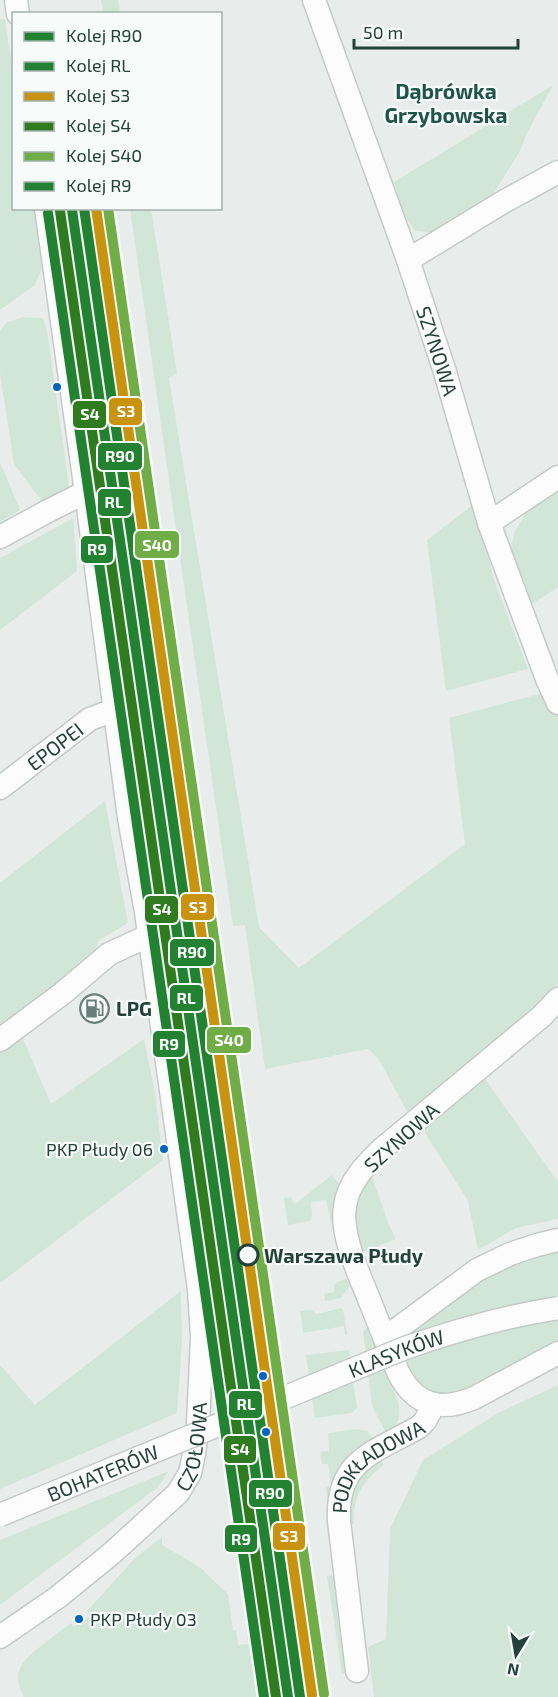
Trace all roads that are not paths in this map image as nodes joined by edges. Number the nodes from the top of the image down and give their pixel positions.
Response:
1 (7, 0) edge
2 (314, 0) edge
3 (0, 5) edge
4 (558, 172) edge
5 (46, 210) edge
6 (408, 260) junction
7 (558, 477) edge
8 (86, 492) junction
9 (489, 523) junction
10 (0, 537) edge
11 (558, 703) edge
12 (114, 710) junction
13 (0, 788) edge
14 (150, 936) junction
15 (558, 999) edge
16 (0, 1040) edge
17 (558, 1240) edge
18 (558, 1308) edge
19 (385, 1338) junction
20 (558, 1353) edge
21 (434, 1404) junction
22 (237, 1416) joint
23 (0, 1515) edge
24 (0, 1637) edge
25 (357, 1671) dead end

1 - 3 street
2 - 6 street, SZYNOWA
4 - 6 street
5 - 8 street, CZOŁOWA
6 - 9 street, SZYNOWA
7 - 9 street
8 - 10 street
8 - 12 street, CZOŁOWA
9 - 11 street, SZYNOWA
12 - 13 street, EPOPEI
12 - 14 street, CZOŁOWA
14 - 16 street
14 - 24 street, CZOŁOWA
15 - 19 street, SZYNOWA
17 - 19 street
18 - 22 street, KLASYKÓW, bridge
19 - 21 street, SZYNOWA
20 - 21 street, PODKŁADOWA
21 - 25 street, PODKŁADOWA
22 - 23 street, BOHATERÓW, bridge

